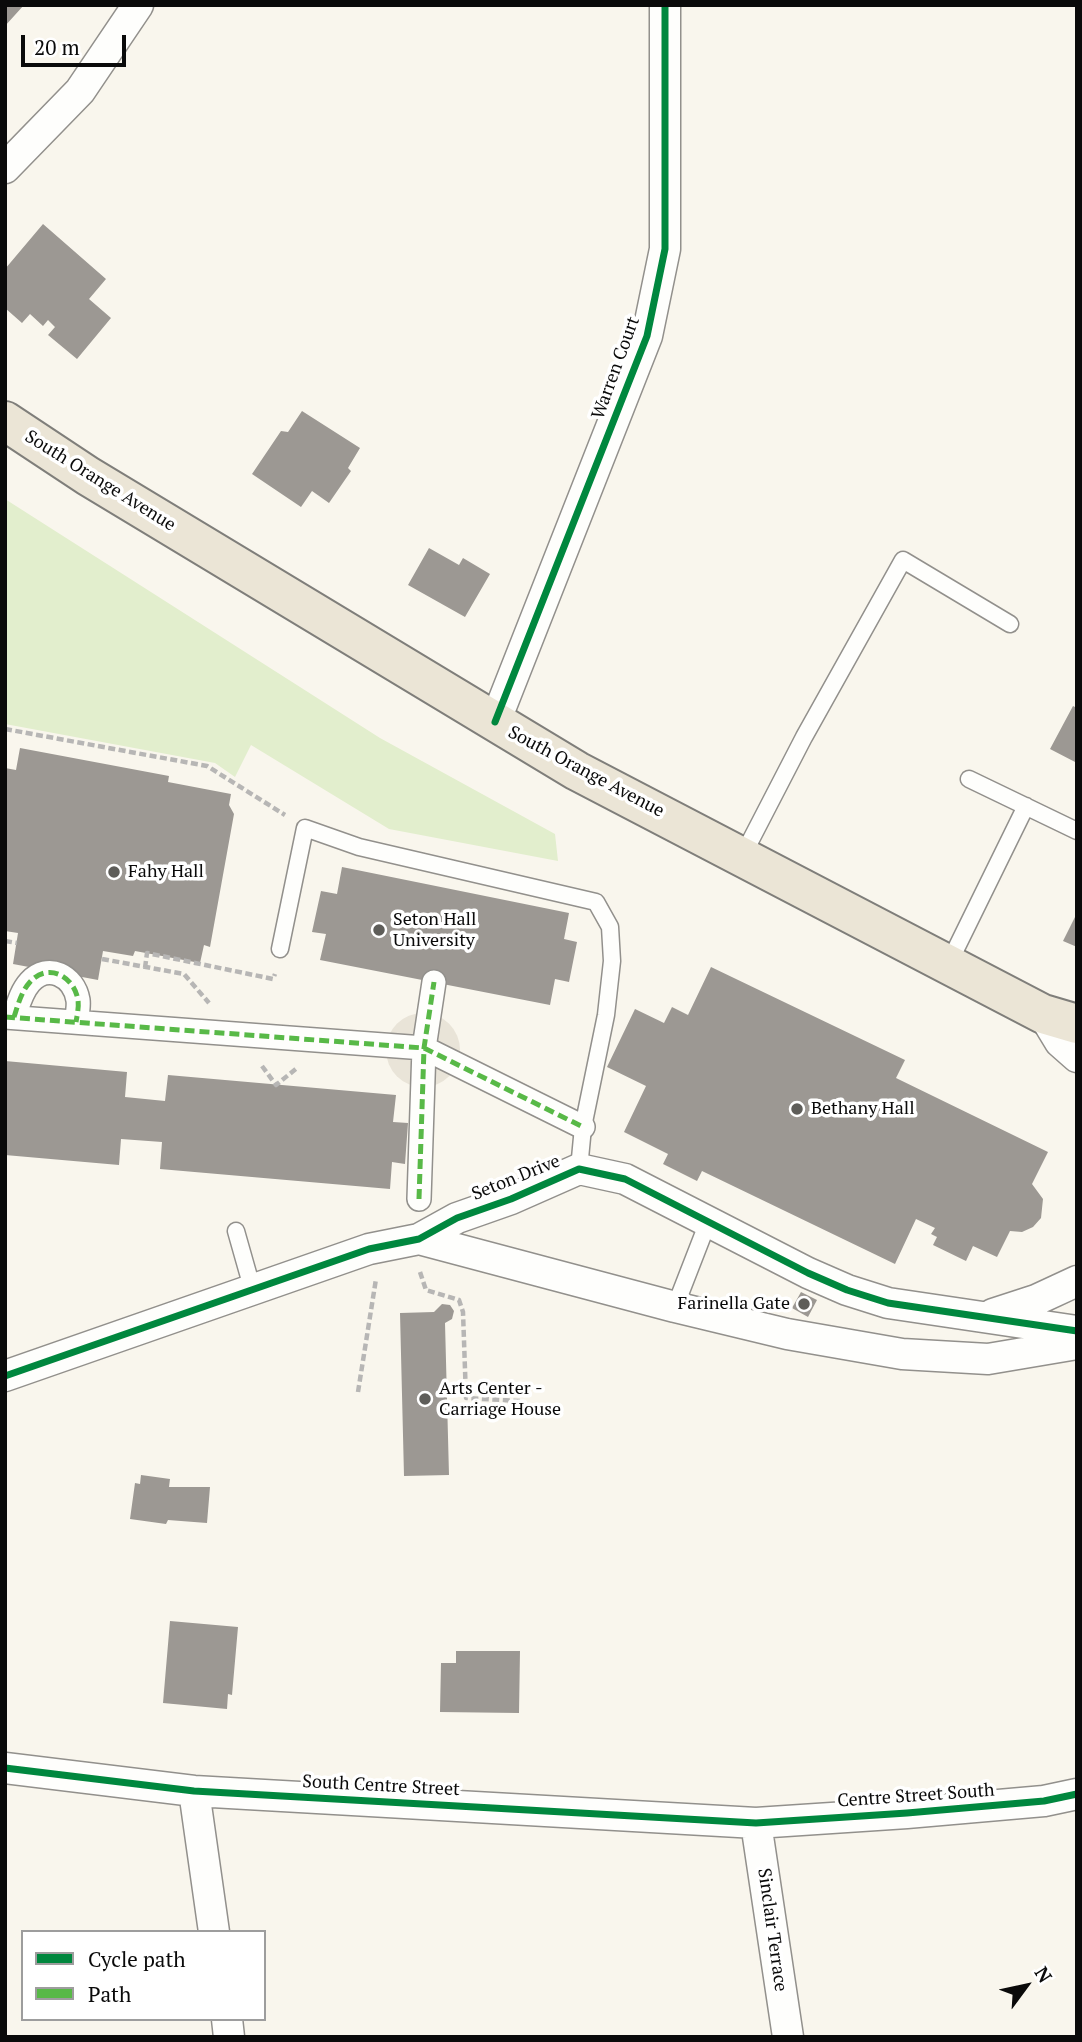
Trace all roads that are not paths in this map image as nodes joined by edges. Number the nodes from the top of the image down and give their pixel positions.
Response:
1 (138, 5) edge
2 (666, 5) edge
3 (5, 168) edge
4 (5, 421) edge
5 (1010, 624) dead end
6 (495, 722) junction
7 (969, 779) dead end
8 (1026, 806) junction
9 (1077, 831) edge
10 (742, 857) junction
11 (280, 949) road end
12 (948, 965) junction
13 (434, 982) dead end
14 (10, 1017) edge
15 (1060, 1019) edge
16 (76, 1022) junction
17 (424, 1048) junction
18 (1077, 1057) edge
19 (583, 1127) junction
20 (579, 1169) junction
21 (419, 1199) dead end
22 (708, 1222) junction
23 (236, 1231) dead end
24 (419, 1238) junction
25 (1077, 1281) edge
26 (253, 1290) junction
27 (675, 1307) junction
28 (985, 1316) junction
29 (1077, 1331) edge
30 (1077, 1344) edge
31 (5, 1376) edge
32 (5, 1768) edge
33 (194, 1791) junction
34 (1077, 1794) edge
35 (756, 1823) junction
36 (214, 1930) edge
37 (788, 2037) edge

1 - 3 street
2 - 6 street, Warren Court
4 - 6 main road, South Orange Avenue
5 - 10 lane
6 - 10 main road, South Orange Avenue
7 - 8 lane
8 - 9 lane
8 - 12 lane
10 - 12 main road, South Orange Avenue
11 - 19 lane
12 - 15 main road, South Orange Avenue
13 - 17 street
14 - 16 street
14 - 16 street
15 - 18 street
16 - 17 street
17 - 19 street
17 - 21 street
19 - 20 lane
20 - 22 street, Seton Drive
20 - 24 street, Seton Drive
22 - 27 lane
22 - 28 street, Seton Drive
23 - 26 lane
24 - 26 street, Seton Drive
24 - 27 street
25 - 28 street, Seton Drive
26 - 31 street, Seton Drive
27 - 30 street
28 - 29 street, Seton Drive
32 - 33 street, South Centre Street
33 - 35 street, South Centre Street
33 - 36 street
34 - 35 street, Centre Street South
35 - 37 street, Sinclair Terrace

